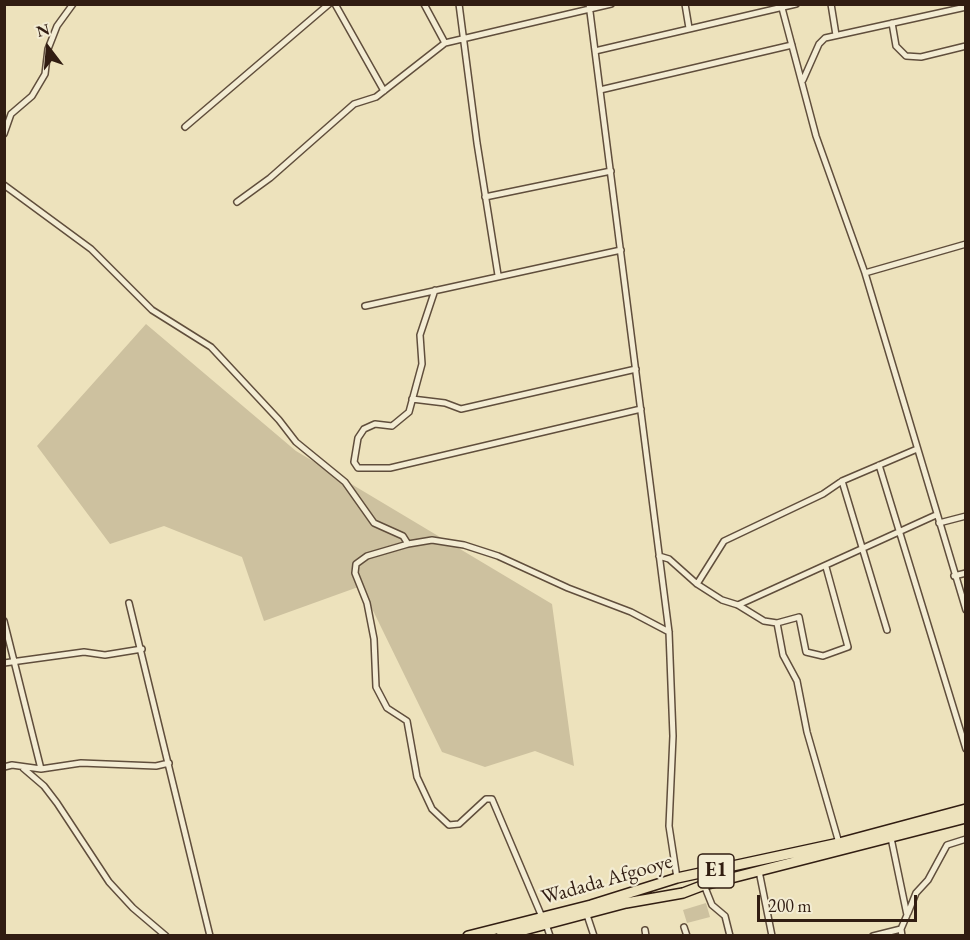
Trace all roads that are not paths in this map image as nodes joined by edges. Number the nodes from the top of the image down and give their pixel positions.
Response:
1 (73, 4) edge
2 (329, 4) edge
3 (335, 4) edge
4 (424, 4) edge
5 (459, 4) edge
6 (611, 4) edge
7 (685, 4) edge
8 (796, 4) edge
9 (831, 4) edge
10 (786, 6) edge
11 (590, 7) edge
12 (966, 7) edge
13 (892, 23) junction
14 (689, 28) junction
15 (836, 35) junction
16 (465, 40) junction
17 (445, 43) junction
18 (792, 45) junction
19 (966, 46) edge
20 (595, 51) junction
21 (803, 80) junction
22 (600, 90) junction
23 (384, 91) junction
24 (185, 126) dead end
25 (4, 134) edge
26 (610, 171) junction
27 (4, 185) edge
28 (485, 197) junction
29 (237, 202) dead end
30 (966, 244) edge
31 (621, 250) junction
32 (865, 273) junction
33 (498, 275) junction
34 (435, 290) junction
35 (365, 306) dead end
36 (636, 369) junction
37 (412, 399) junction
38 (641, 409) junction
39 (917, 449) junction
40 (879, 465) junction
41 (842, 481) junction
42 (936, 514) junction
43 (966, 516) edge
44 (939, 523) junction
45 (900, 532) junction
46 (408, 544) junction
47 (862, 550) junction
48 (659, 556) junction
49 (826, 567) junction
50 (966, 573) edge
51 (954, 576) junction
52 (697, 584) junction
53 (129, 603) dead end
54 (738, 605) junction
55 (966, 610) edge
56 (4, 621) edge
57 (777, 622) junction
58 (887, 630) dead end
59 (669, 632) junction
60 (142, 649) junction
61 (13, 661) junction
62 (4, 663) edge
63 (966, 749) edge
64 (169, 763) junction
65 (4, 767) edge
66 (23, 768) junction
67 (42, 769) junction
68 (966, 809) edge
69 (966, 818) edge
70 (891, 838) junction
71 (966, 839) edge
72 (839, 843) junction
73 (759, 871) junction
74 (677, 878) junction
75 (704, 885) junction
76 (687, 891) junction
77 (675, 894) junction
78 (587, 915) junction
79 (907, 915) junction
80 (544, 921) junction
81 (684, 927) dead end
82 (902, 932) edge
83 (506, 935) edge
84 (166, 936) edge
85 (210, 936) edge
86 (468, 936) edge
87 (550, 936) edge
88 (594, 936) edge
89 (687, 936) edge
90 (730, 936) edge
91 (771, 936) edge
92 (873, 936) edge

1 - 25 street
2 - 24 street
3 - 23 street
4 - 17 street
5 - 16 street
6 - 11 street
7 - 14 street
8 - 10 street
9 - 15 street
10 - 14 street
10 - 18 street
11 - 16 street
11 - 20 street
12 - 13 street
13 - 15 street
13 - 19 street
14 - 20 street
15 - 21 street
16 - 17 street
16 - 28 street
17 - 23 street
18 - 21 street
18 - 22 street
20 - 22 street
21 - 32 street
22 - 26 street
23 - 29 street
26 - 28 street
26 - 31 street
27 - 46 street
28 - 33 street
30 - 32 street
31 - 33 street
31 - 36 street
32 - 39 street
33 - 34 street
34 - 35 street
34 - 37 street
36 - 37 street
36 - 38 street
37 - 38 street
38 - 48 street
39 - 40 street
39 - 42 street
40 - 41 street
40 - 45 street
41 - 47 street
41 - 52 street
42 - 44 street
42 - 45 street
43 - 44 street
44 - 51 street
45 - 47 street
45 - 63 street
46 - 59 street
46 - 80 street
47 - 49 street
47 - 58 street
48 - 52 street
48 - 59 street
49 - 54 street
49 - 57 street
50 - 51 street
51 - 55 street
52 - 54 street
53 - 60 street
54 - 57 street
56 - 61 street
57 - 72 street
59 - 74 street
60 - 61 street
60 - 64 street
61 - 62 street
61 - 67 street
64 - 67 street
64 - 85 street
65 - 66 street
66 - 67 street
66 - 84 street
68 - 72 highway, Wadada Afgooye / E1
69 - 70 highway, Wadada Afgooye / E1
70 - 73 highway, Wadada Afgooye / E1
70 - 79 street
71 - 79 street
72 - 74 highway, Wadada Afgooye / E1
73 - 75 highway, Wadada Afgooye / E1
73 - 91 street
74 - 76 highway
74 - 77 highway
74 - 80 highway, Wadada Afgooye / E1
75 - 76 highway, Wadada Afgooye / E1
75 - 90 street
76 - 77 highway, Wadada Afgooye / E1
77 - 78 highway, Wadada Afgooye / E1
78 - 80 highway, Wadada Afgooye / E1
78 - 88 street
79 - 82 street
80 - 83 highway, Wadada Afgooye / E1
80 - 86 highway, Wadada Afgooye / E1
80 - 87 street
81 - 89 street
82 - 92 street

